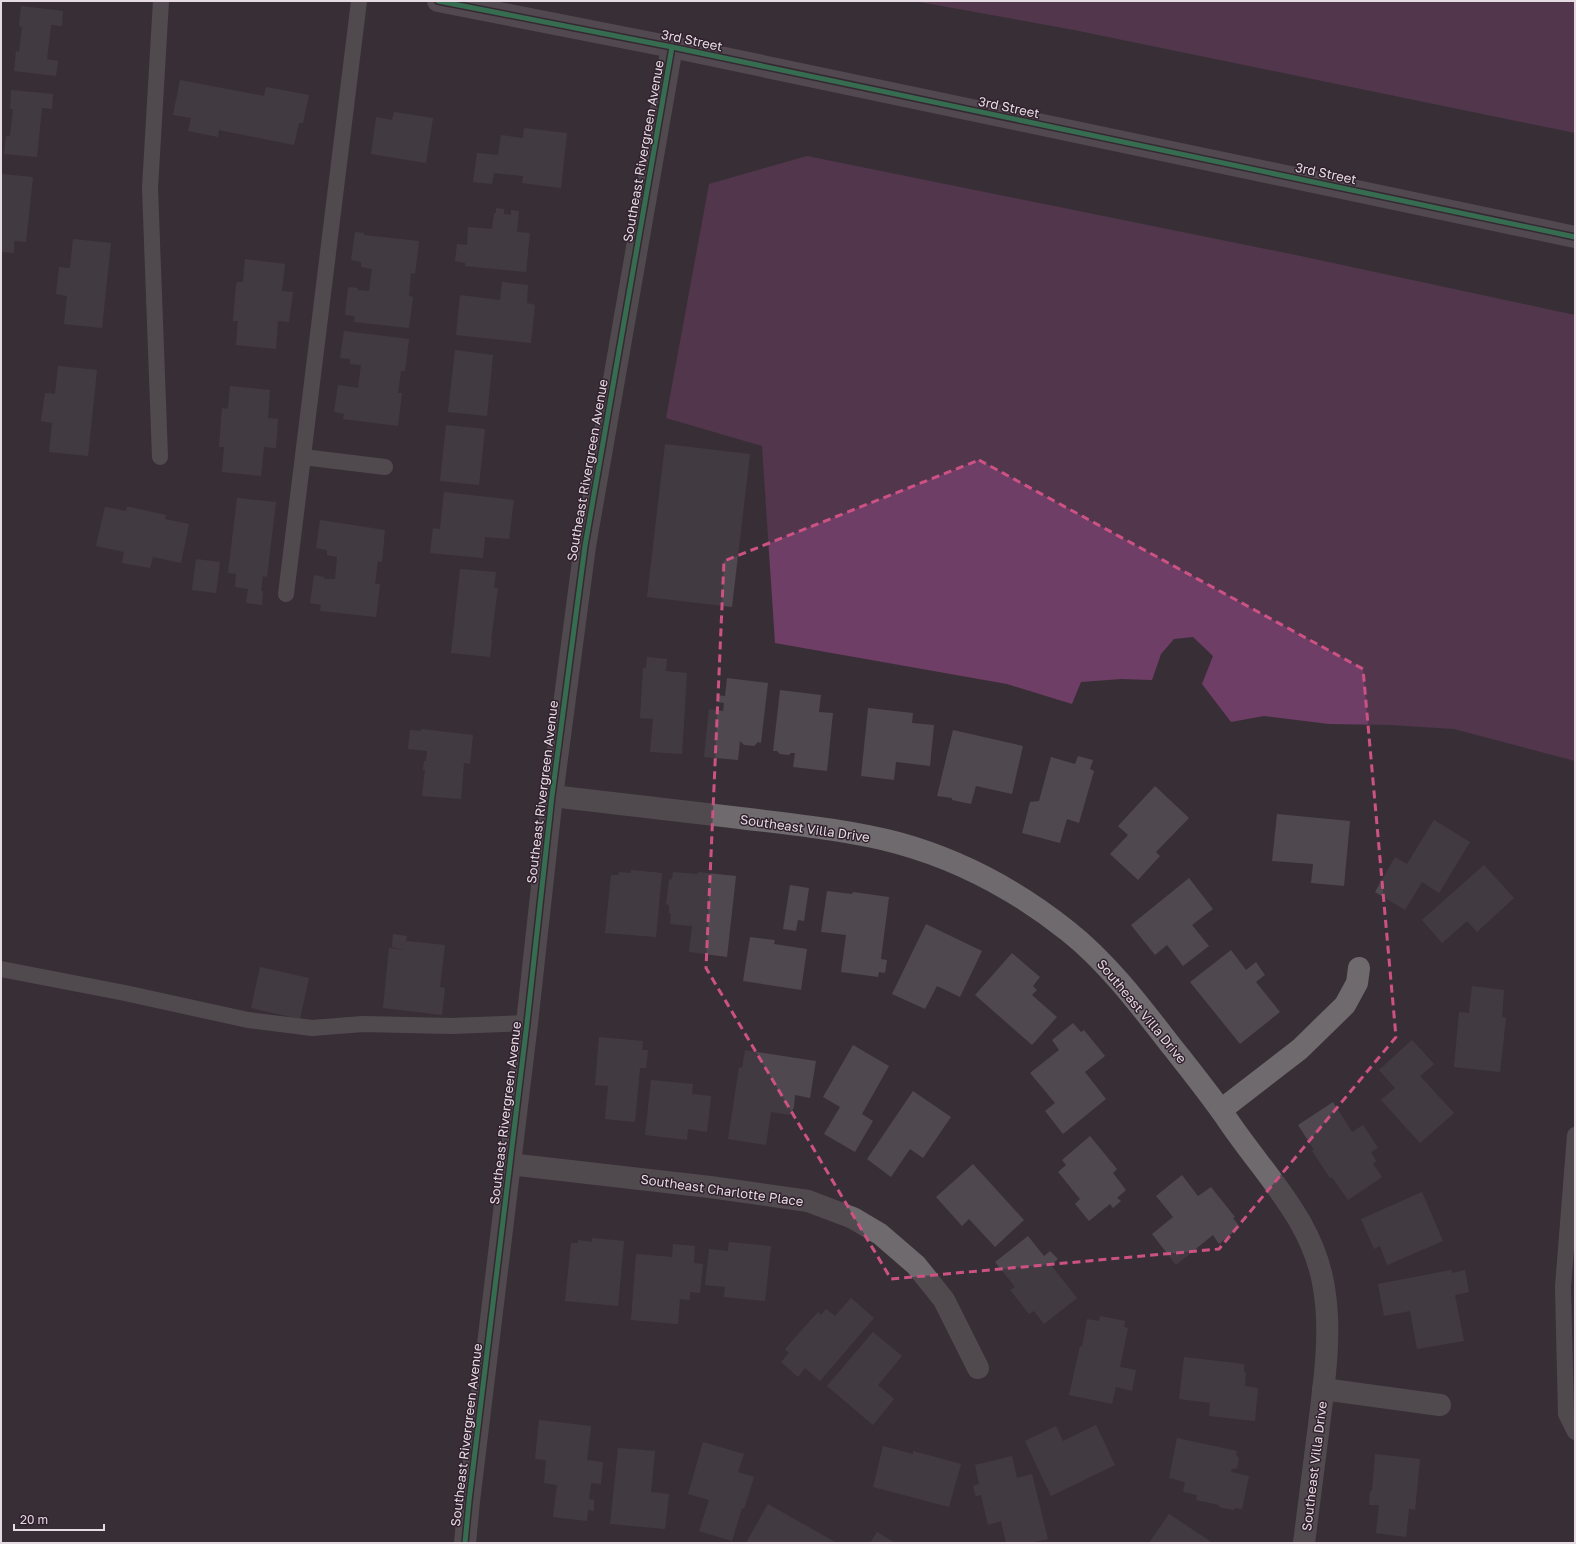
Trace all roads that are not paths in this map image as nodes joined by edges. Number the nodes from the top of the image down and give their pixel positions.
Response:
1 (161, 1) edge
2 (359, 1) edge
3 (438, 1) edge
4 (672, 47) junction
5 (1575, 237) edge
6 (160, 457) dead end
7 (303, 457) junction
8 (386, 467) dead end
9 (286, 594) dead end
10 (552, 796) junction
11 (1359, 968) dead end
12 (1, 969) edge
13 (527, 1023) junction
14 (1221, 1110) junction
15 (1575, 1135) edge
16 (1574, 1154) edge
17 (509, 1164) junction
18 (1569, 1288) edge
19 (978, 1368) dead end
20 (1570, 1381) edge
21 (1323, 1389) junction
22 (1440, 1405) dead end
23 (1575, 1432) edge
24 (465, 1543) edge
25 (1304, 1543) edge

1 - 6 lane
2 - 7 lane
3 - 4 highway, 3rd Street
4 - 5 highway, 3rd Street
4 - 10 street, Southeast Rivergreen Avenue
7 - 8 lane
7 - 9 lane
10 - 13 street, Southeast Rivergreen Avenue
10 - 14 street, Southeast Villa Drive
11 - 14 street
12 - 13 lane
13 - 17 street, Southeast Rivergreen Avenue
14 - 21 street, Southeast Villa Drive
15 - 16 lane
16 - 18 lane
17 - 19 street, Southeast Charlotte Place
17 - 24 street, Southeast Rivergreen Avenue
18 - 20 lane
20 - 23 lane
21 - 22 street, Southeast Villa Drive
21 - 25 street, Southeast Villa Drive

